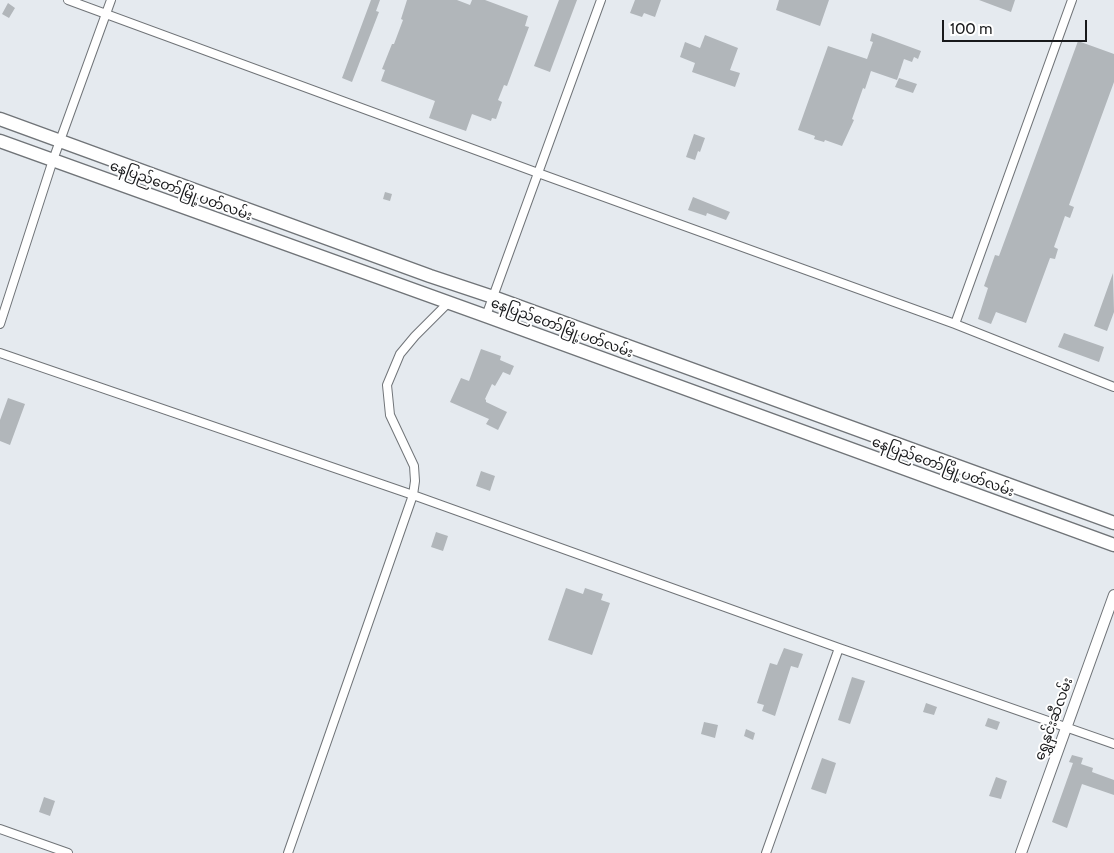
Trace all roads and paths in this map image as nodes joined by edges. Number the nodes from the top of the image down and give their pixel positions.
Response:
1 (68, 0) edge
2 (112, 0) edge
3 (601, 0) edge
4 (1072, 0) edge
5 (106, 14) junction
6 (0, 119) edge
7 (0, 141) edge
8 (60, 141) junction
9 (53, 160) junction
10 (538, 174) junction
11 (493, 296) junction
12 (448, 303) junction
13 (486, 316) junction
14 (0, 324) edge
15 (954, 324) junction
16 (0, 353) edge
17 (1114, 387) edge
18 (413, 495) junction
19 (1114, 523) edge
20 (1114, 546) edge
21 (1114, 595) edge
22 (839, 648) junction
23 (1065, 726) junction
24 (1114, 744) edge
25 (0, 829) edge
26 (68, 853) edge
27 (288, 853) edge
28 (766, 853) edge
29 (1021, 853) edge

1 - 5 street
2 - 5 street
3 - 10 street
4 - 15 street
5 - 8 street
5 - 10 street
6 - 8 main road, နေပြည်တော်မြို့ပတ်လမ်း
7 - 9 main road, နေပြည်တော်မြို့ပတ်လမ်း
8 - 9 street
8 - 11 main road, နေပြည်တော်မြို့ပတ်လမ်း
9 - 12 main road, နေပြည်တော်မြို့ပတ်လမ်း
9 - 14 street
10 - 11 street
10 - 15 street
11 - 13 street
11 - 19 main road, နေပြည်တော်မြို့ပတ်လမ်း
12 - 13 main road, နေပြည်တော်မြို့ပတ်လမ်း
12 - 18 street
13 - 20 main road, နေပြည်တော်မြို့ပတ်လမ်း
15 - 17 street
16 - 18 street
18 - 22 street
18 - 27 street
21 - 23 street, ရွှေနှင်းဆီလမ်း
22 - 23 street
22 - 28 street
23 - 24 street
23 - 29 street, ရွှေနှင်းဆီလမ်း
25 - 26 street

